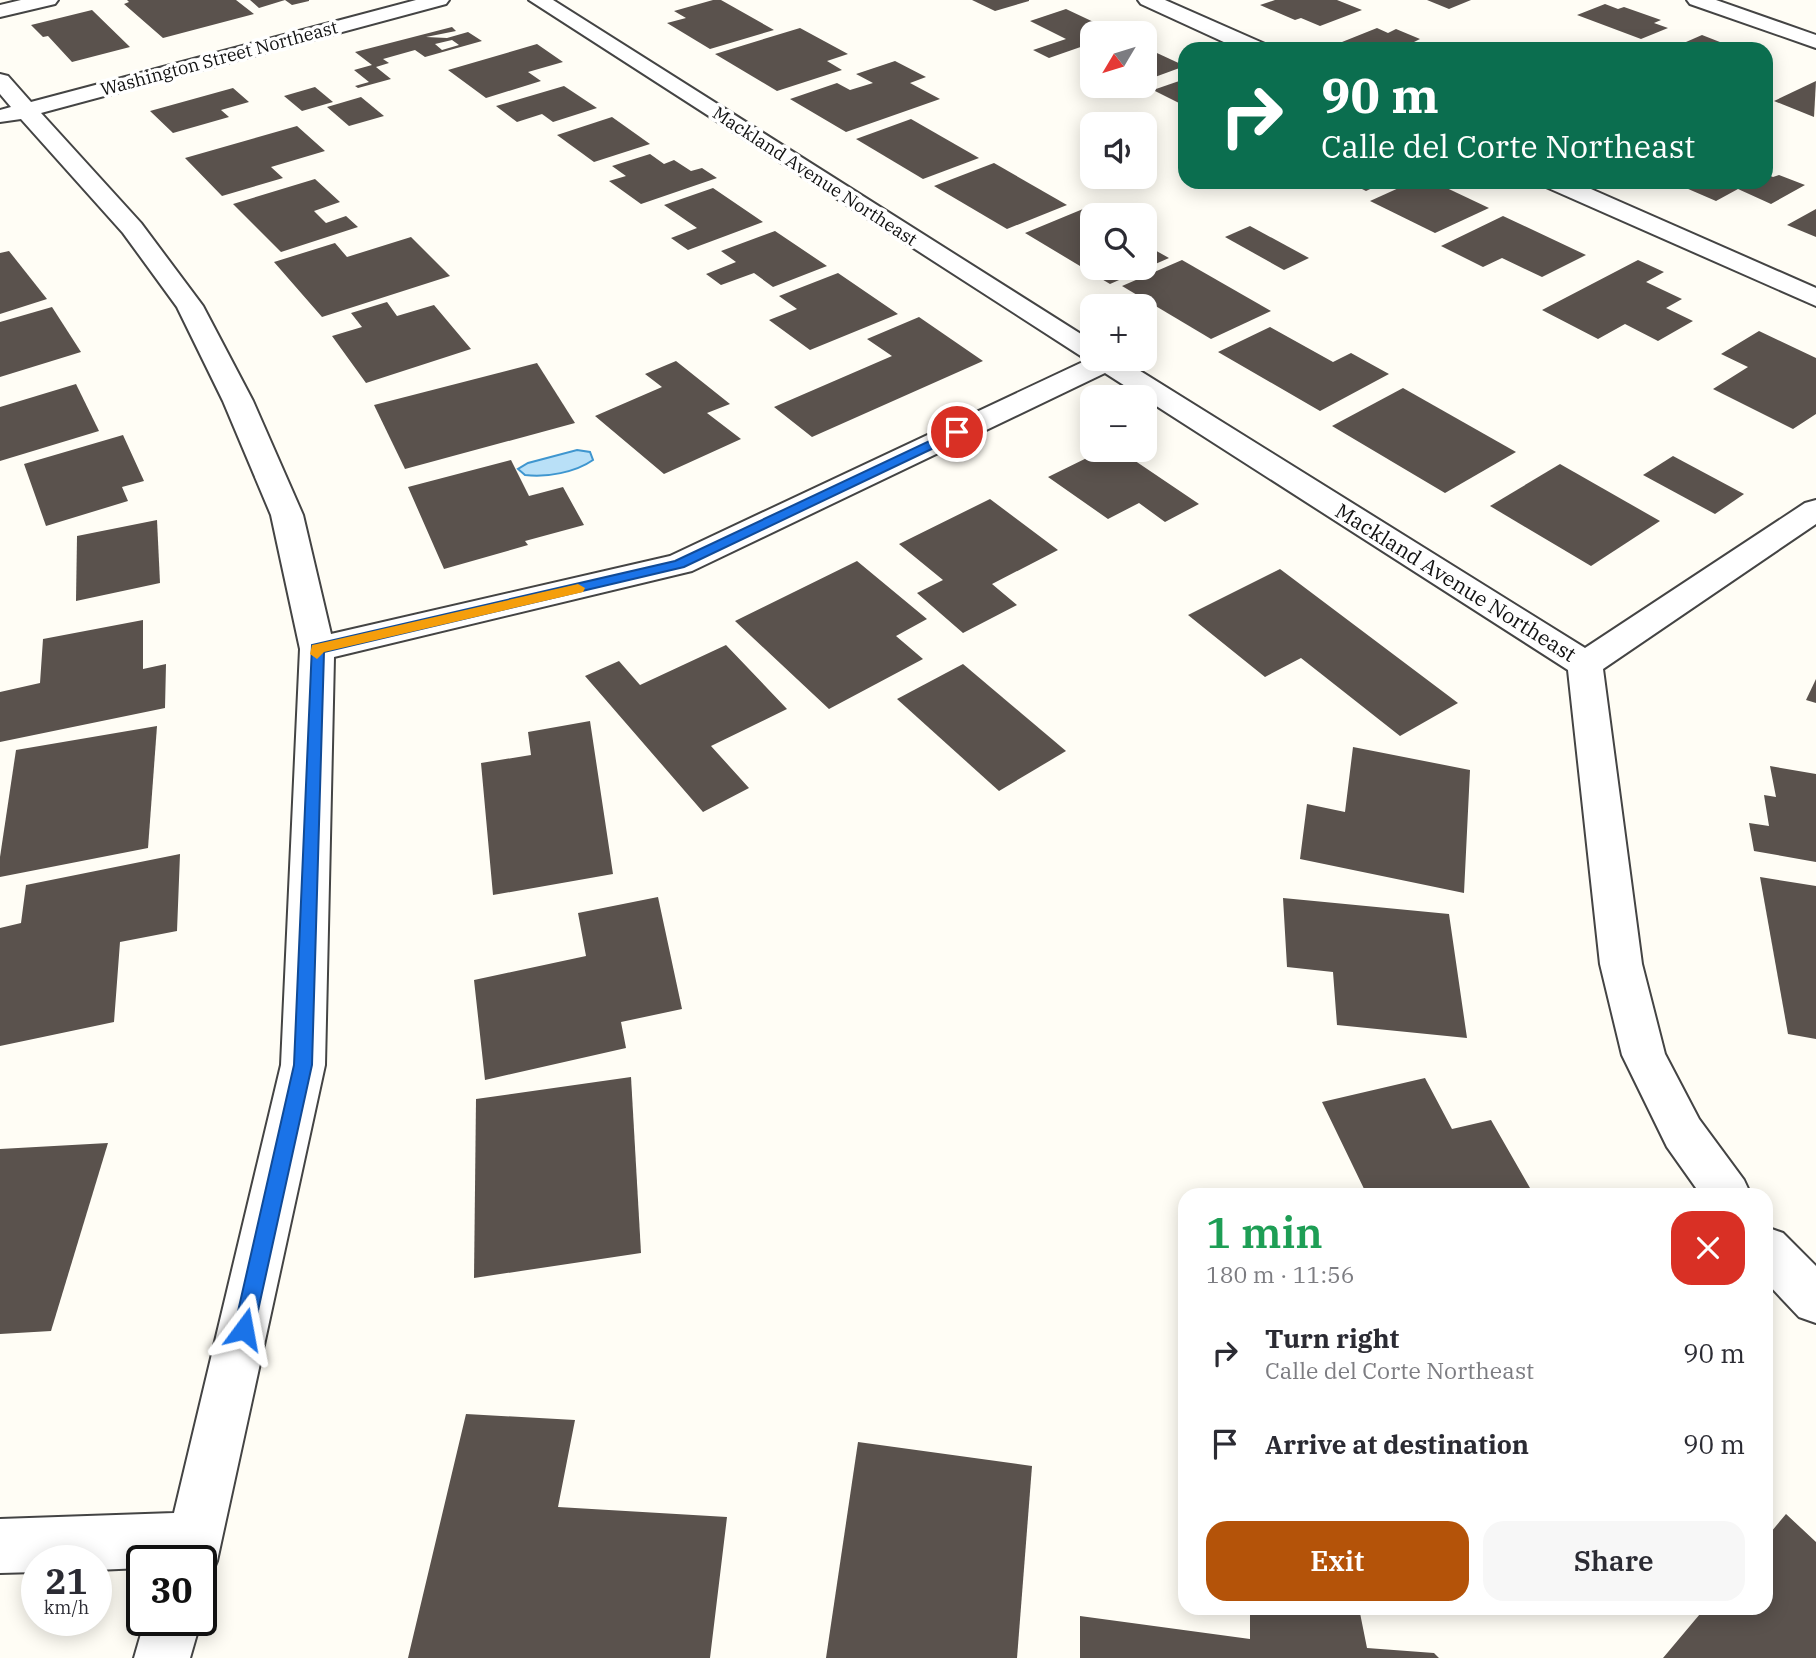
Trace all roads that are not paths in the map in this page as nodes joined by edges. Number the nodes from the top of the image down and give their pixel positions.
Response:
1 (48, 0) edge
2 (439, 0) edge
3 (539, 0) edge
4 (1148, 0) edge
5 (1697, 0) edge
6 (0, 11) edge
7 (1241, 42) edge
8 (1816, 42) edge
9 (0, 81) edge
10 (13, 113) edge
11 (1571, 189) edge
12 (1816, 299) edge
13 (1080, 345) edge
14 (1080, 368) edge
15 (1121, 371) edge
16 (1816, 510) edge
17 (317, 649) junction
18 (1585, 664) junction
19 (1723, 1188) edge
20 (1773, 1256) edge
21 (1816, 1300) edge
22 (194, 1545) edge
23 (0, 1546) edge
24 (126, 1549) edge
25 (168, 1636) edge
26 (162, 1658) edge

1 - 6 street
2 - 10 street, Washington Street Northeast
3 - 13 street, Mackland Avenue Northeast
4 - 7 street
5 - 8 street
9 - 10 street
10 - 17 street
11 - 12 street
14 - 17 street
15 - 18 street, Mackland Avenue Northeast
16 - 18 street
17 - 22 street
18 - 19 street, Mackland Avenue Northeast
20 - 21 street
23 - 24 street
25 - 26 street

